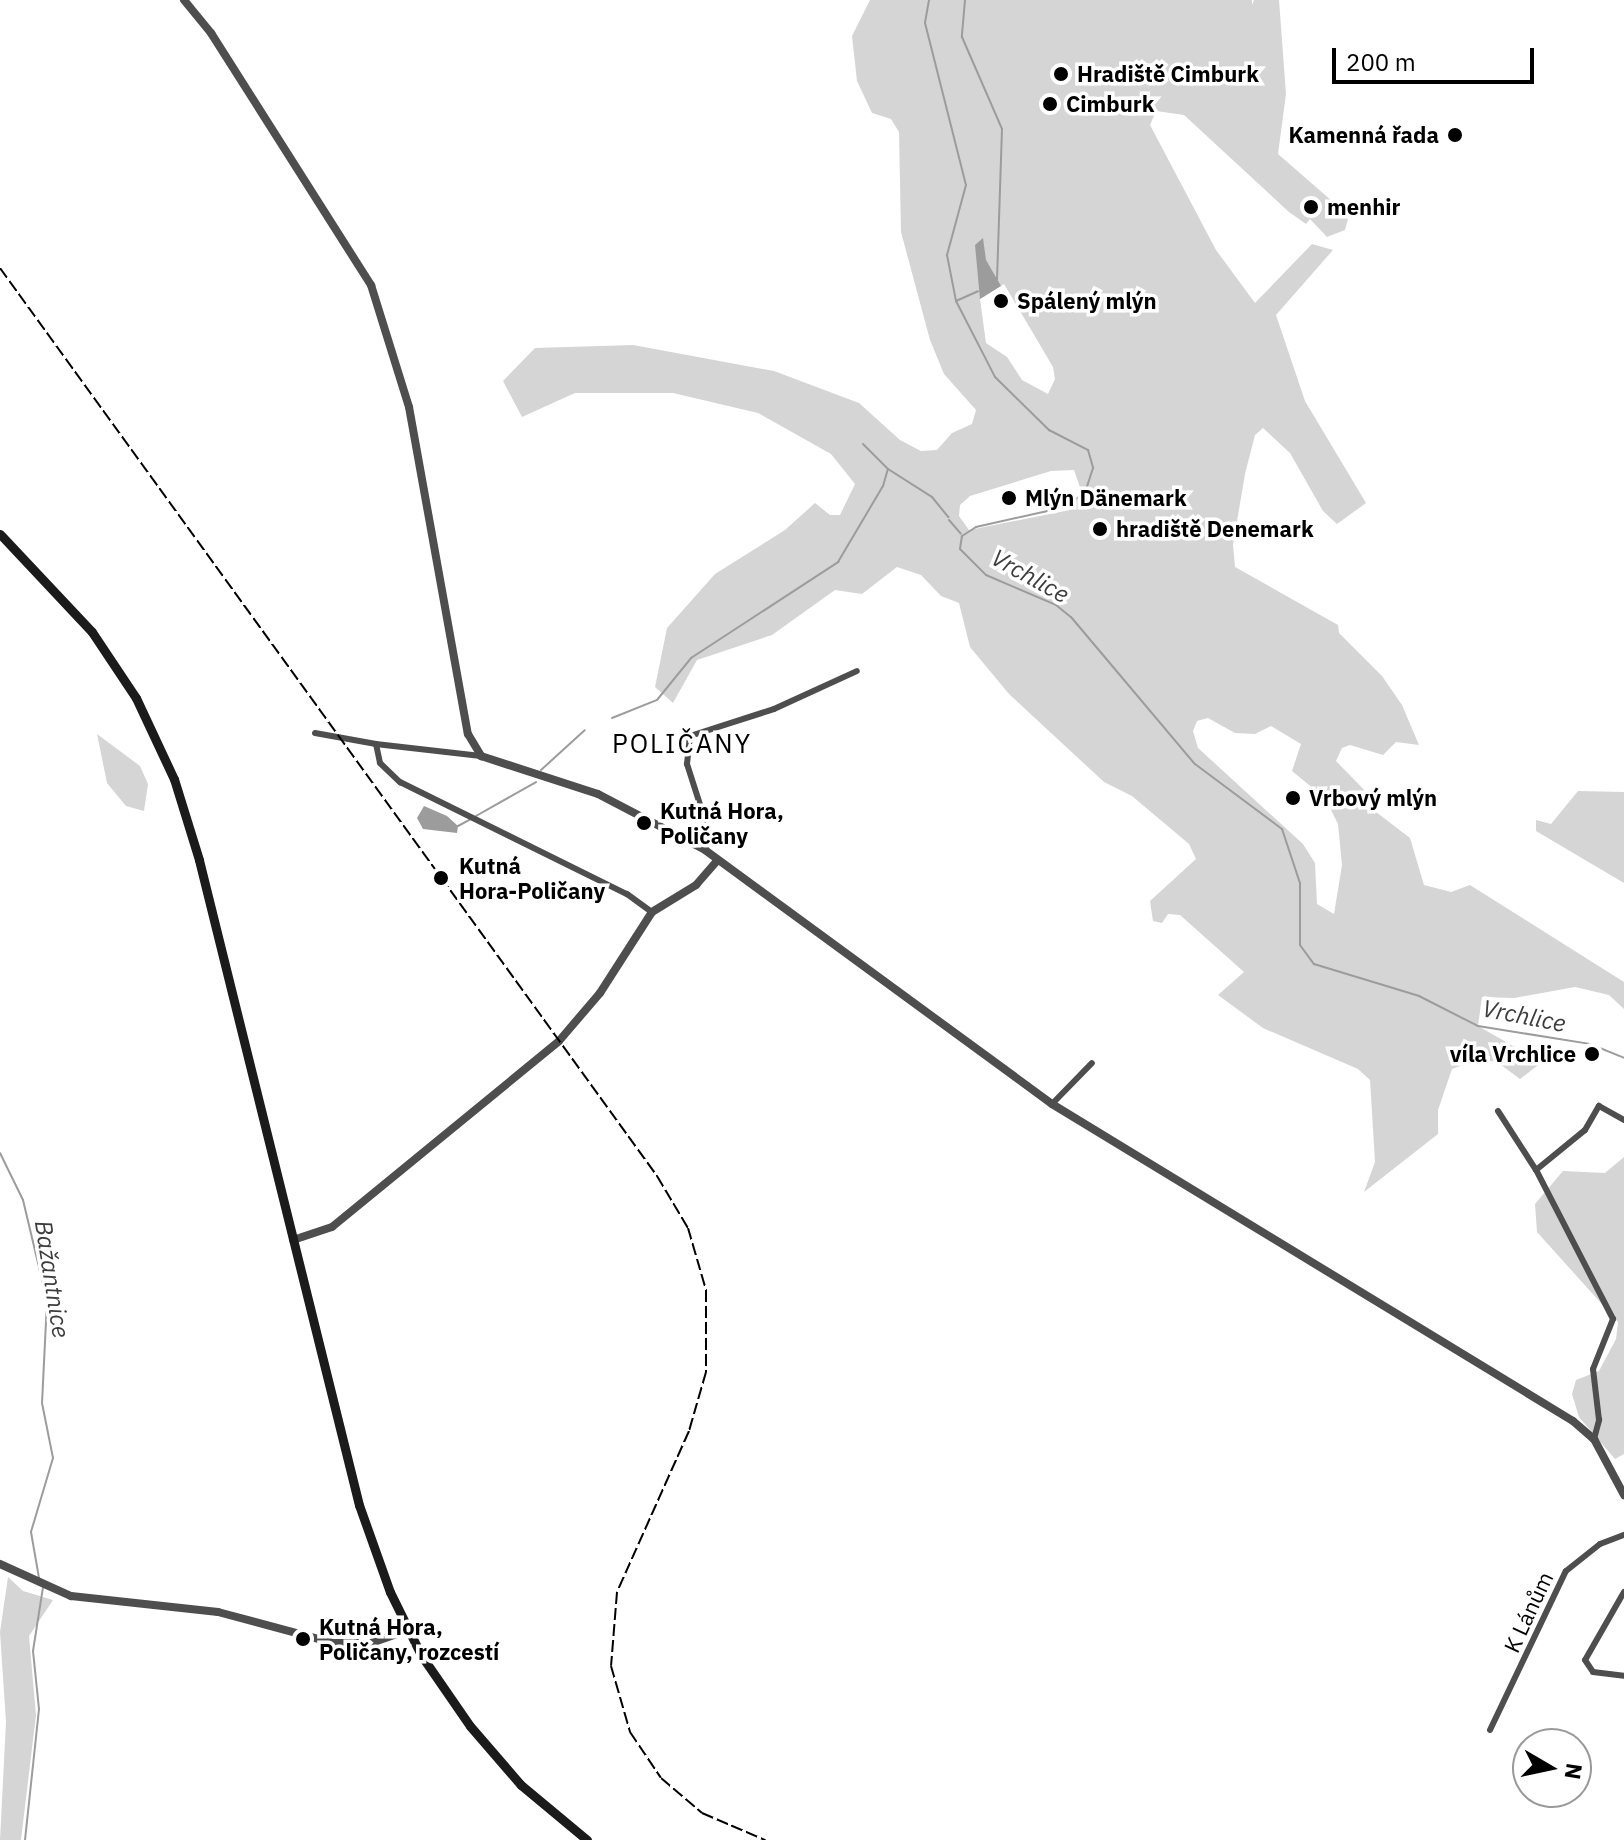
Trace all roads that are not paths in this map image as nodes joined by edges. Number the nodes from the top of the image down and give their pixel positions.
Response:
1 (184, 0) edge
2 (0, 534) edge
3 (857, 671) dead end
4 (315, 733) dead end
5 (376, 744) junction
6 (481, 756) junction
7 (705, 850) junction
8 (718, 860) junction
9 (652, 912) junction
10 (1092, 1063) dead end
11 (1052, 1104) junction
12 (1498, 1111) dead end
13 (1624, 1120) edge
14 (1536, 1170) junction
15 (293, 1240) junction
16 (1594, 1439) junction
17 (1624, 1495) edge
18 (1624, 1535) edge
19 (0, 1564) edge
20 (1624, 1592) edge
21 (408, 1630) junction
22 (1624, 1676) edge
23 (1490, 1730) dead end
24 (587, 1840) edge

1 - 6 street
2 - 15 main road
3 - 7 street
4 - 5 street
5 - 6 street
5 - 9 street
6 - 7 street
7 - 8 street
8 - 9 street
8 - 11 street
9 - 15 street
10 - 11 street
11 - 16 street
12 - 14 street
13 - 14 street
14 - 16 street
15 - 21 main road
16 - 17 street
18 - 23 street, K Lánům
19 - 21 street
20 - 22 street
21 - 24 main road

